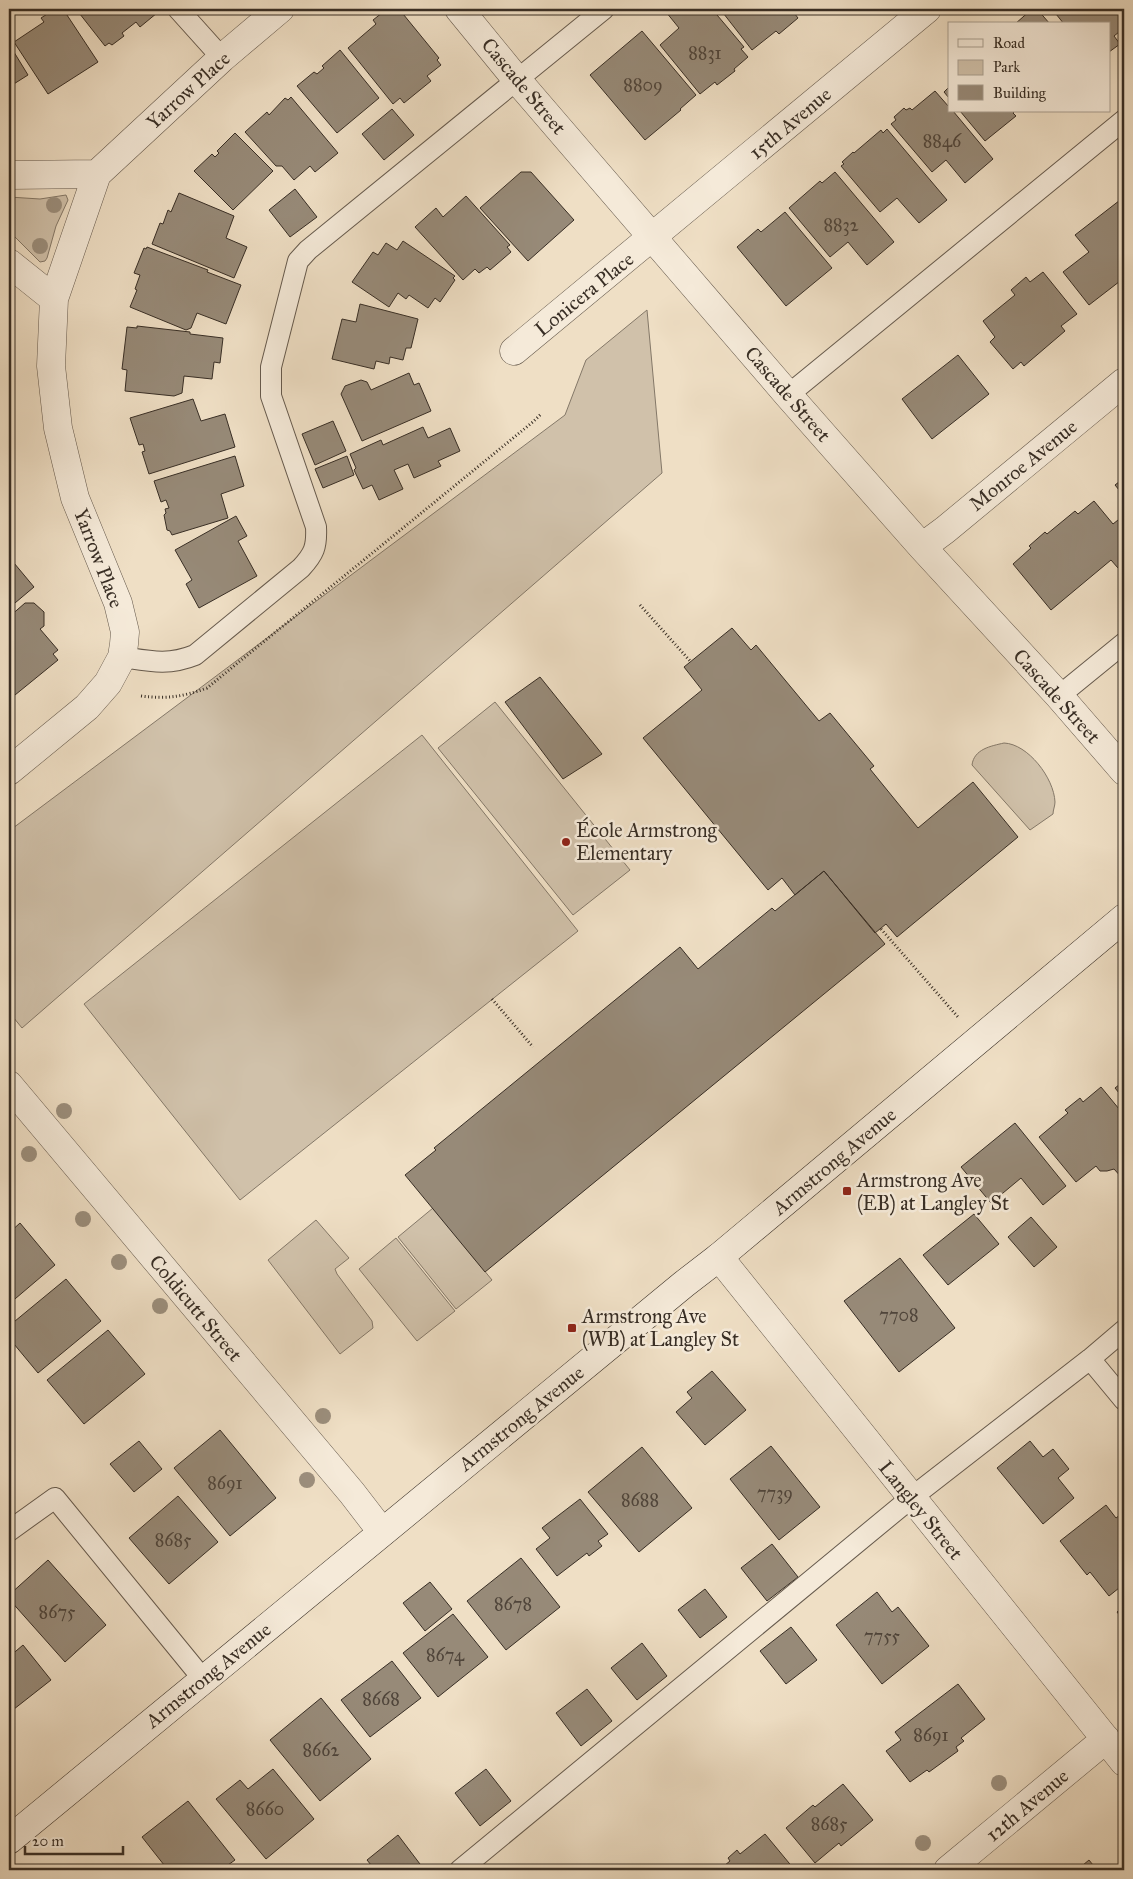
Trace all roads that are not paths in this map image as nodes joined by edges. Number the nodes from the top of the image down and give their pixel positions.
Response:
1 (178, 9) edge
2 (280, 9) edge
3 (459, 9) edge
4 (604, 9) edge
5 (926, 9) edge
6 (222, 58) junction
7 (517, 80) junction
8 (1124, 120) edge
9 (97, 174) junction
10 (9, 175) edge
11 (653, 237) junction
12 (9, 263) edge
13 (54, 299) junction
14 (514, 351) dead end
15 (1124, 382) edge
16 (788, 395) junction
17 (922, 547) junction
18 (1124, 643) edge
19 (122, 657) junction
20 (1059, 696) junction
21 (9, 771) edge
22 (1124, 771) edge
23 (1124, 918) edge
24 (9, 1085) edge
25 (718, 1257) junction
26 (1124, 1330) edge
27 (1090, 1359) junction
28 (1124, 1400) edge
29 (911, 1498) junction
30 (9, 1532) edge
31 (382, 1532) junction
32 (203, 1679) junction
33 (1106, 1739) junction
34 (1124, 1762) edge
35 (9, 1840) edge
36 (460, 1870) edge
37 (948, 1870) edge

1 - 6 lane
2 - 6 street, Yarrow Place
3 - 7 street, Cascade Street
4 - 7 lane
5 - 11 street, 15th Avenue
6 - 9 street, Yarrow Place
7 - 11 street, Cascade Street
7 - 19 lane
8 - 16 lane
9 - 10 street
9 - 13 street, Yarrow Place
11 - 14 street, Lonicera Place
11 - 16 street, Cascade Street
12 - 13 street
13 - 19 street, Yarrow Place
15 - 17 street, Monroe Avenue
16 - 17 street, Cascade Street
17 - 20 street, Cascade Street
18 - 20 lane
19 - 21 street, Yarrow Place
20 - 22 street, Cascade Street
23 - 25 street, Armstrong Avenue
24 - 31 street, Coldicutt Street
25 - 29 street, Langley Street
25 - 31 street, Armstrong Avenue
26 - 27 lane
27 - 28 lane
27 - 29 lane
29 - 33 street, Langley Street
29 - 36 lane
30 - 32 lane
31 - 32 street, Armstrong Avenue
32 - 35 street, Armstrong Avenue
33 - 34 street, Langley Street
33 - 37 street, 12th Avenue

